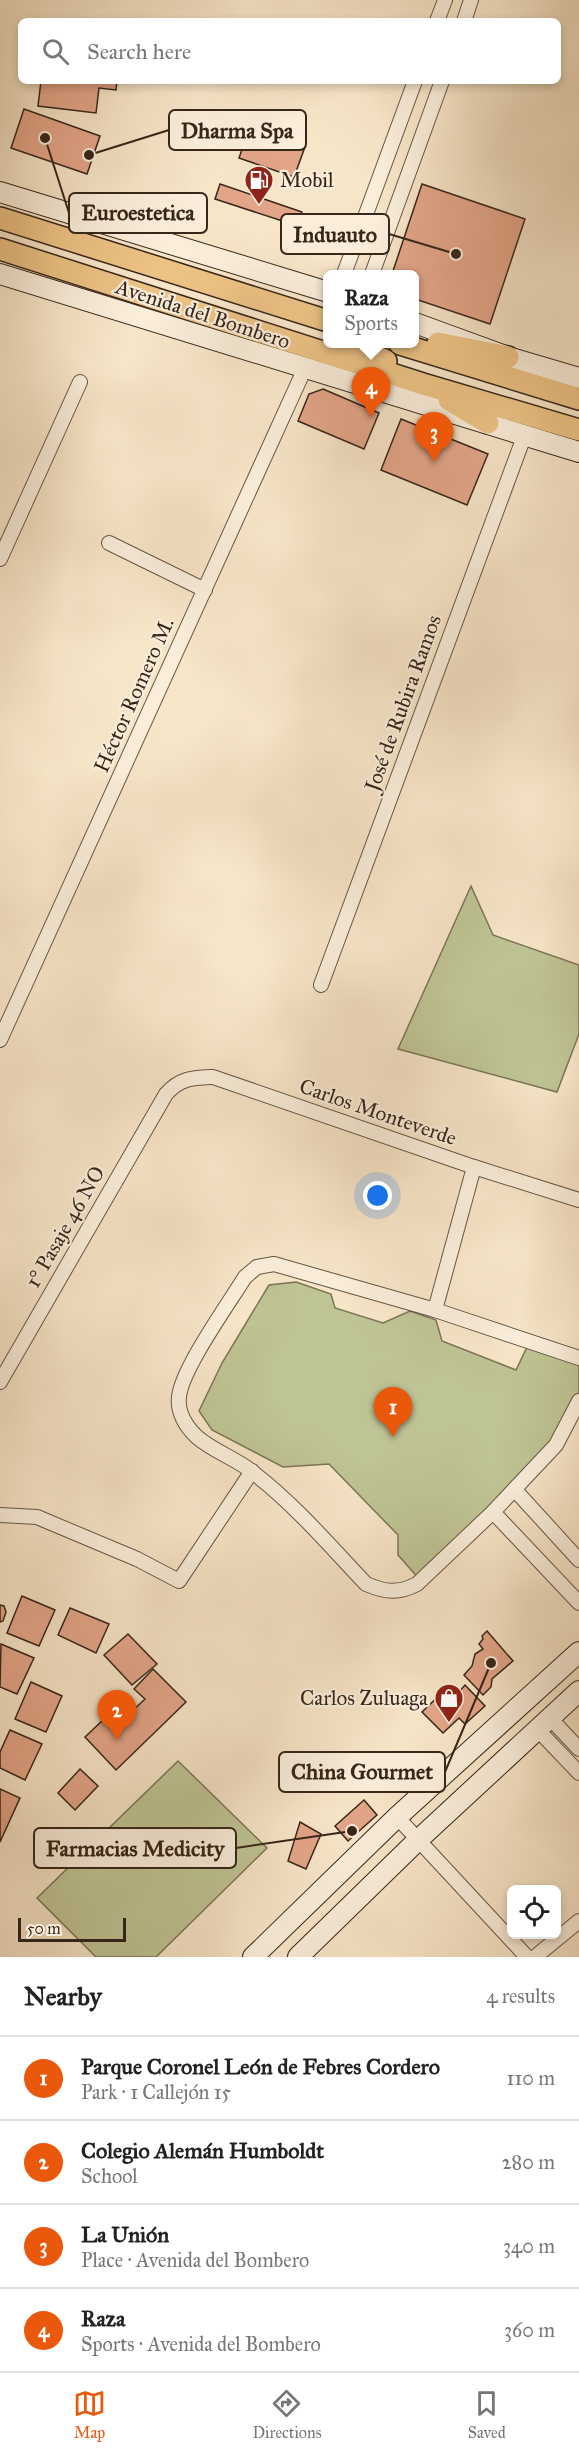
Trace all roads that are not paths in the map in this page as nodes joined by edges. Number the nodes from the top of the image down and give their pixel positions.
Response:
1 (445, 0) edge
2 (471, 0) edge
3 (438, 18) edge
4 (465, 18) edge
5 (414, 84) edge
6 (441, 84) edge
7 (0, 192) edge
8 (0, 218) edge
9 (0, 249) edge
10 (345, 270) edge
11 (373, 270) edge
12 (0, 274) edge
13 (323, 291) edge
14 (323, 320) edge
15 (419, 325) edge
16 (419, 339) edge
17 (360, 348) edge
18 (413, 348) edge
19 (508, 357) junction
20 (305, 368) junction
21 (579, 378) edge
22 (80, 382) dead end
23 (423, 384) junction
24 (579, 399) edge
25 (579, 419) edge
26 (488, 423) junction
27 (579, 430) edge
28 (525, 435) junction
29 (579, 452) edge
30 (109, 543) dead end
31 (0, 560) edge
32 (205, 590) junction
33 (321, 985) dead end
34 (0, 1040) edge
35 (166, 1094) joint
36 (474, 1167) junction
37 (579, 1200) edge
38 (435, 1310) junction
39 (579, 1358) edge
40 (0, 1382) edge
41 (579, 1401) edge
42 (252, 1471) junction
43 (515, 1490) junction
44 (493, 1512) junction
45 (0, 1515) edge
46 (579, 1560) edge
47 (579, 1603) edge
48 (579, 1652) edge
49 (579, 1691) edge
50 (544, 1724) junction
51 (579, 1749) edge
52 (579, 1773) edge
53 (397, 1817) junction
54 (418, 1840) junction
55 (579, 1921) edge
56 (253, 1957) edge
57 (298, 1957) edge
58 (527, 1957) edge
59 (535, 1957) edge

1 - 3 street
2 - 4 street
5 - 10 street
6 - 11 street
7 - 13 main road
8 - 14 main road, Avenida del Bombero
9 - 23 main road, Avenida del Bombero
12 - 20 main road, Avenida del Bombero
15 - 19 main road
16 - 19 main road
17 - 25 main road
18 - 24 main road
19 - 21 main road
20 - 26 main road, Avenida del Bombero
20 - 32 street, Héctor Romero M.
22 - 31 street
23 - 26 main road
23 - 27 main road, Avenida del Bombero
26 - 28 main road, Avenida del Bombero
28 - 29 main road, Avenida del Bombero
28 - 33 street, José de Rubira Ramos
30 - 32 street
32 - 34 street, Héctor Romero M.
35 - 36 street, Carlos Monteverde
35 - 40 street, 1° Pasaje 46 NO
36 - 37 street, Carlos Monteverde
36 - 38 street
38 - 39 street
38 - 42 street
41 - 43 street
42 - 44 street
42 - 45 street
43 - 44 street
43 - 46 street
44 - 47 street
48 - 53 main road
49 - 50 main road
50 - 51 street
50 - 52 street
50 - 54 main road
53 - 54 street
53 - 56 main road
54 - 57 main road
54 - 58 street
55 - 59 street

